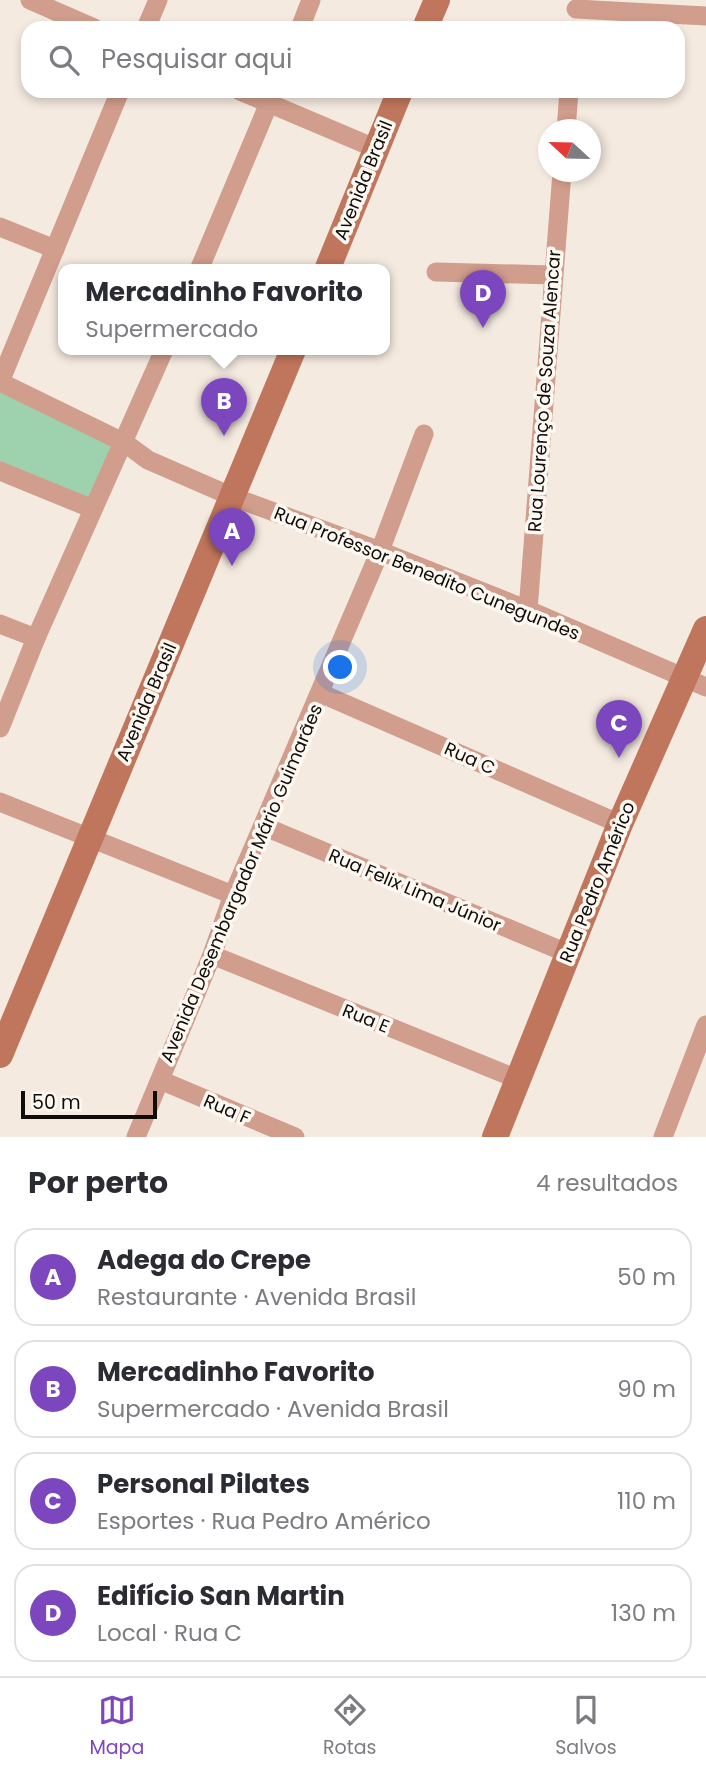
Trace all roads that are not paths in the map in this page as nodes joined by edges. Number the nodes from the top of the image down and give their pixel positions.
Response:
1 (30, 0) edge
2 (158, 0) edge
3 (311, 0) edge
4 (437, 0) edge
5 (576, 12) edge
6 (706, 16) edge
7 (78, 21) edge
8 (149, 21) edge
9 (303, 21) edge
10 (428, 21) edge
11 (117, 98) edge
12 (272, 98) edge
13 (274, 98) edge
14 (397, 98) edge
15 (568, 98) edge
16 (567, 119) edge
17 (377, 149) junction
18 (561, 182) edge
19 (0, 227) edge
20 (55, 249) junction
21 (202, 264) edge
22 (329, 264) edge
23 (436, 272) dead end
24 (553, 275) junction
25 (162, 355) edge
26 (291, 355) edge
27 (0, 382) edge
28 (424, 434) dead end
29 (125, 443) junction
30 (0, 471) edge
31 (233, 497) junction
32 (93, 509) junction
33 (380, 551) junction
34 (528, 610) junction
35 (0, 624) edge
36 (706, 629) edge
37 (36, 638) junction
38 (696, 683) edge
39 (320, 692) junction
40 (0, 728) edge
41 (0, 802) edge
42 (620, 824) junction
43 (263, 826) junction
44 (89, 835) junction
45 (233, 895) junction
46 (567, 953) junction
47 (212, 956) junction
48 (706, 1025) edge
49 (0, 1055) edge
50 (160, 1080) junction
51 (520, 1080) junction
52 (136, 1137) edge
53 (295, 1137) edge
54 (495, 1137) edge
55 (663, 1137) edge

1 - 7 street
2 - 8 street
3 - 9 street
4 - 10 street
5 - 6 street
11 - 20 street
12 - 21 street
13 - 17 street
14 - 17 street, Avenida Brasil
15 - 16 street
17 - 22 street, Avenida Brasil
18 - 24 street, Rua Lourenço de Souza Alencar
19 - 20 street
20 - 27 street
23 - 24 street
24 - 34 street, Rua Lourenço de Souza Alencar
25 - 29 street
26 - 31 street, Avenida Brasil
27 - 29 street, Rua Professor Benedito Cunegundes
28 - 33 street, Avenida Desembargador Mário Guimarães
29 - 31 street, Rua Professor Benedito Cunegundes
29 - 32 street
30 - 32 street
31 - 33 street, Rua Professor Benedito Cunegundes
31 - 44 street, Avenida Brasil
32 - 37 street
33 - 34 street, Rua Professor Benedito Cunegundes
33 - 39 street, Avenida Desembargador Mário Guimarães
34 - 38 street, Rua Professor Benedito Cunegundes
35 - 37 street
36 - 38 street, Rua Pedro Américo
37 - 40 street
38 - 42 street, Rua Pedro Américo
39 - 42 street, Rua C
39 - 43 street, Avenida Desembargador Mário Guimarães
41 - 44 street
42 - 46 street, Rua Pedro Américo
43 - 45 street, Avenida Desembargador Mário Guimarães
43 - 46 street, Rua Felix Lima Júnior
44 - 45 street
44 - 49 street, Avenida Brasil
45 - 47 street, Avenida Desembargador Mário Guimarães
46 - 51 street, Rua Pedro Américo
47 - 50 street, Avenida Desembargador Mário Guimarães
47 - 51 street, Rua E
48 - 55 street
50 - 52 street, Avenida Desembargador Mário Guimarães
50 - 53 street, Rua F
51 - 54 street, Rua Pedro Américo

